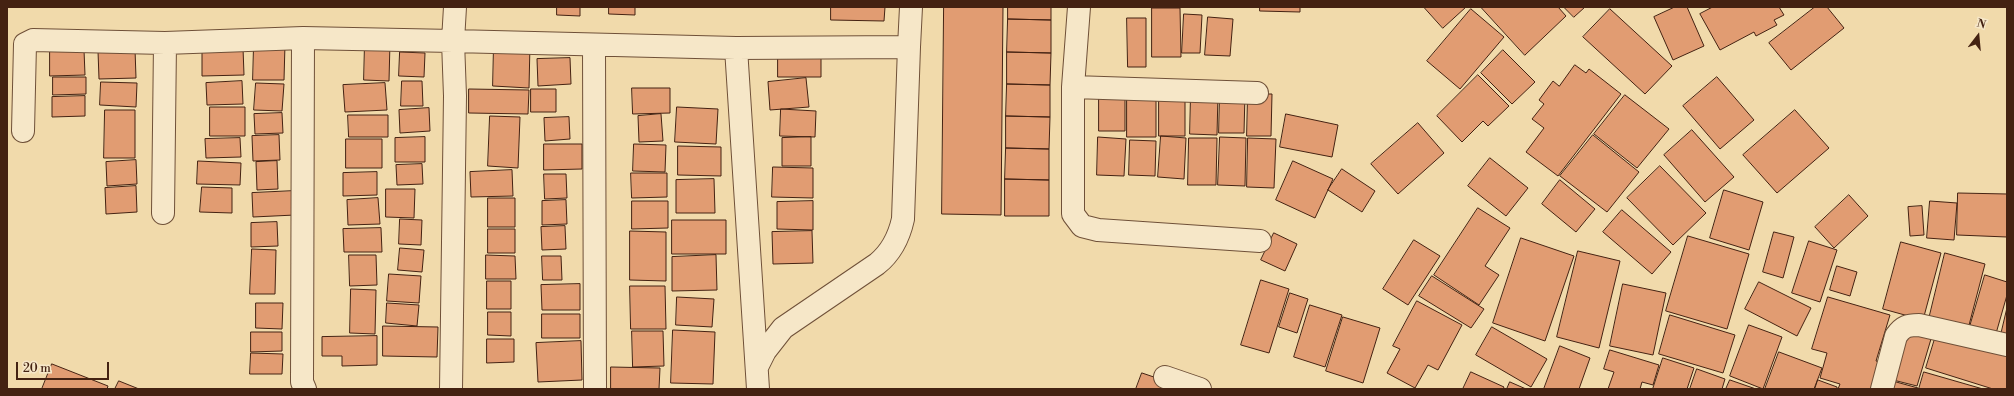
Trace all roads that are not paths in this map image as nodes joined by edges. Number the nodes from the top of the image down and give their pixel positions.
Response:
1 (455, 7) edge
2 (911, 7) edge
3 (1079, 7) edge
4 (303, 38) junction
5 (453, 41) junction
6 (165, 43) junction
7 (594, 46) junction
8 (909, 47) junction
9 (736, 48) junction
10 (1073, 88) junction
11 (1257, 93) dead end
12 (23, 131) dead end
13 (163, 214) dead end
14 (1260, 241) dead end
15 (2007, 346) edge
16 (757, 367) junction
17 (1165, 377) dead end
18 (305, 389) edge
19 (450, 389) edge
20 (595, 389) edge
21 (758, 389) edge
22 (1200, 389) edge
23 (1882, 389) edge

1 - 5 street
2 - 8 street
3 - 10 street
4 - 5 street
4 - 6 street
4 - 18 street
5 - 7 street
5 - 19 street
6 - 12 street
6 - 13 street
7 - 9 street
7 - 20 street
8 - 9 street
8 - 16 street
9 - 16 street
10 - 11 street
10 - 14 street
15 - 23 street
16 - 21 street
17 - 22 street

